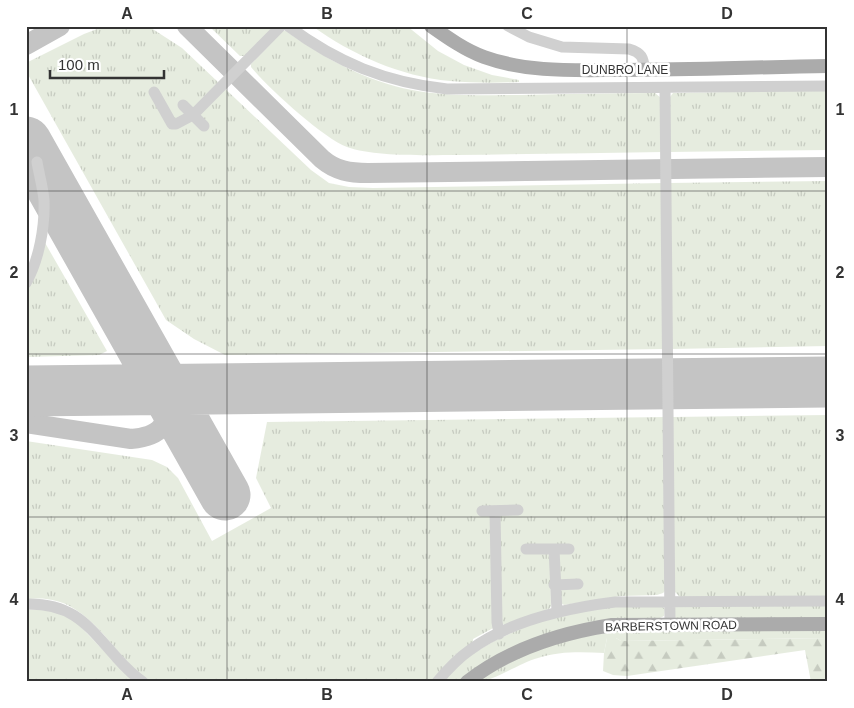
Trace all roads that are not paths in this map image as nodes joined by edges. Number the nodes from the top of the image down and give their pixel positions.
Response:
1 (281, 26) edge
2 (288, 26) edge
3 (431, 26) edge
4 (508, 26) edge
5 (828, 66) edge
6 (645, 70) junction
7 (828, 86) edge
8 (665, 88) junction
9 (154, 92) dead end
10 (183, 105) dead end
11 (194, 115) junction
12 (204, 126) dead end
13 (37, 162) dead end
14 (26, 283) edge
15 (518, 510) dead end
16 (482, 511) dead end
17 (494, 511) junction
18 (569, 548) dead end
19 (526, 549) dead end
20 (554, 549) junction
21 (578, 584) dead end
22 (554, 585) junction
23 (669, 601) junction
24 (828, 601) edge
25 (26, 604) edge
26 (556, 612) junction
27 (670, 624) junction
28 (828, 624) edge
29 (499, 634) junction
30 (143, 682) edge
31 (437, 682) edge
32 (467, 682) edge

1 - 11 lane
2 - 8 lane
3 - 6 main road, DUNBRO LANE
4 - 6 lane
5 - 6 main road, DUNBRO LANE
7 - 8 lane
8 - 23 lane
9 - 11 lane
10 - 11 lane
11 - 12 lane
13 - 14 lane
15 - 17 lane
16 - 17 lane
17 - 29 lane
18 - 20 lane
19 - 20 lane
20 - 22 lane
21 - 22 lane
22 - 26 lane
23 - 24 lane
23 - 26 lane
23 - 27 lane
25 - 30 lane
26 - 29 lane
27 - 28 main road, BARBERSTOWN ROAD
27 - 32 main road, BARBERSTOWN ROAD
29 - 31 lane

